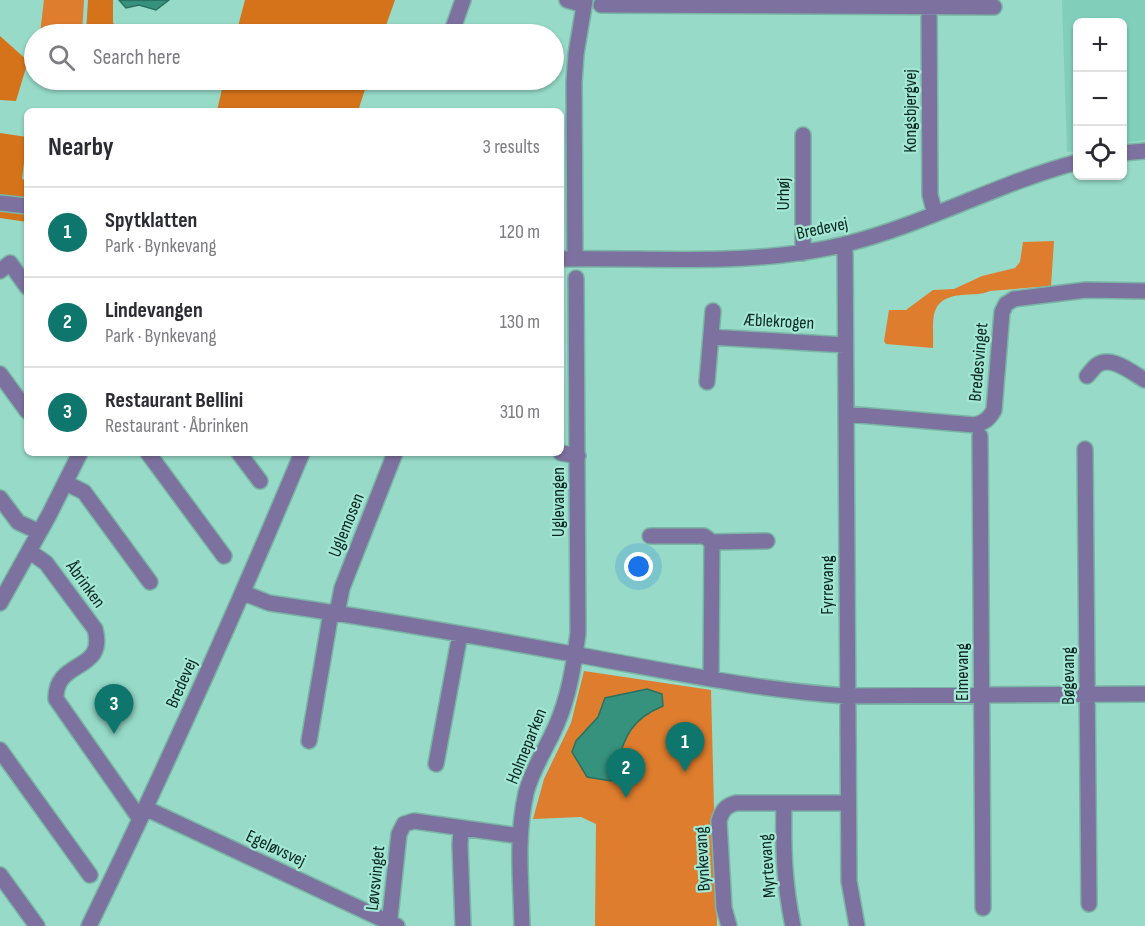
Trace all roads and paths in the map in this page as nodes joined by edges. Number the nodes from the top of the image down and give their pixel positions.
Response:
1 (463, 0) edge
2 (567, 0) edge
3 (584, 3) edge
4 (601, 6) dead end
5 (929, 7) junction
6 (994, 8) dead end
7 (455, 24) edge
8 (803, 135) dead end
9 (1145, 151) edge
10 (1127, 153) edge
11 (1073, 163) edge
12 (0, 203) edge
13 (24, 206) edge
14 (935, 214) junction
15 (845, 244) junction
16 (803, 253) junction
17 (568, 259) edge
18 (0, 271) edge
19 (576, 278) dead end
20 (24, 283) edge
21 (1145, 291) edge
22 (713, 311) dead end
23 (711, 338) junction
24 (845, 345) junction
25 (0, 374) edge
26 (1087, 376) dead end
27 (1145, 380) edge
28 (707, 382) dead end
29 (24, 407) edge
30 (846, 414) junction
31 (980, 436) dead end
32 (1085, 449) dead end
33 (564, 454) edge
34 (150, 456) edge
35 (240, 456) edge
36 (301, 456) edge
37 (394, 456) edge
38 (578, 456) junction
39 (78, 457) edge
40 (260, 481) dead end
41 (66, 483) junction
42 (0, 498) edge
43 (39, 532) junction
44 (650, 536) dead end
45 (767, 541) dead end
46 (712, 542) junction
47 (29, 551) junction
48 (224, 556) dead end
49 (150, 582) dead end
50 (244, 593) junction
51 (0, 603) edge
52 (334, 613) junction
53 (460, 634) junction
54 (576, 654) junction
55 (711, 679) junction
56 (1087, 694) junction
57 (1145, 694) edge
58 (981, 695) junction
59 (847, 696) junction
60 (309, 741) dead end
61 (0, 750) edge
62 (436, 764) dead end
63 (784, 803) junction
64 (848, 803) junction
65 (143, 814) junction
66 (462, 828) junction
67 (520, 836) junction
68 (90, 874) dead end
69 (0, 875) edge
70 (1089, 904) dead end
71 (983, 908) dead end
72 (392, 925) edge
73 (37, 926) edge
74 (89, 926) edge
75 (463, 926) edge
76 (522, 926) edge
77 (729, 926) edge
78 (794, 926) edge
79 (857, 926) edge

1 - 7 street
2 - 3 street
3 - 17 street
4 - 5 street
5 - 6 street
5 - 14 street, Kongsbjergvej
8 - 16 street, Urhøj
9 - 10 street
11 - 14 street, Bredevej
12 - 13 street
14 - 15 street, Bredevej
15 - 16 street, Bredevej
15 - 24 street, Fyrrevang
16 - 17 street, Bredevej
18 - 20 street
19 - 38 street, Uglevangen
21 - 30 street, Bredesvinget
22 - 23 street
23 - 24 street, Æblekrogen
23 - 28 street
24 - 30 street, Fyrrevang
25 - 29 street
26 - 27 street
30 - 59 street, Fyrrevang
31 - 58 street, Elmevang
32 - 56 street, Bøgevang
33 - 38 street
34 - 48 street
35 - 40 street
36 - 50 street, Bredevej
37 - 52 street, Uglemosen
38 - 54 street, Uglevangen
39 - 41 street
41 - 43 street
41 - 49 street
42 - 43 street
43 - 47 street
44 - 46 street
45 - 46 street
46 - 55 street
47 - 51 street
47 - 65 street, Åbrinken
50 - 52 street
50 - 65 street, Bredevej
52 - 53 street
52 - 60 street, Uglemosen
53 - 54 street
53 - 62 street
54 - 55 street
54 - 67 street, Holmeparken
55 - 59 street
56 - 57 street
56 - 58 street
56 - 70 street, Bøgevang
58 - 59 street
58 - 71 street, Elmevang
59 - 64 street, Fyrrevang
61 - 68 street
63 - 64 street, Bynkevang
63 - 77 street, Bynkevang
63 - 78 street, Myrtevang
64 - 79 street, Fyrrevang
65 - 72 street, Egeløvsvej
65 - 74 street, Bredevej
66 - 67 street, Løvsvinget
66 - 72 street, Løvsvinget
66 - 75 street
67 - 76 street, Holmeparken
69 - 73 street

